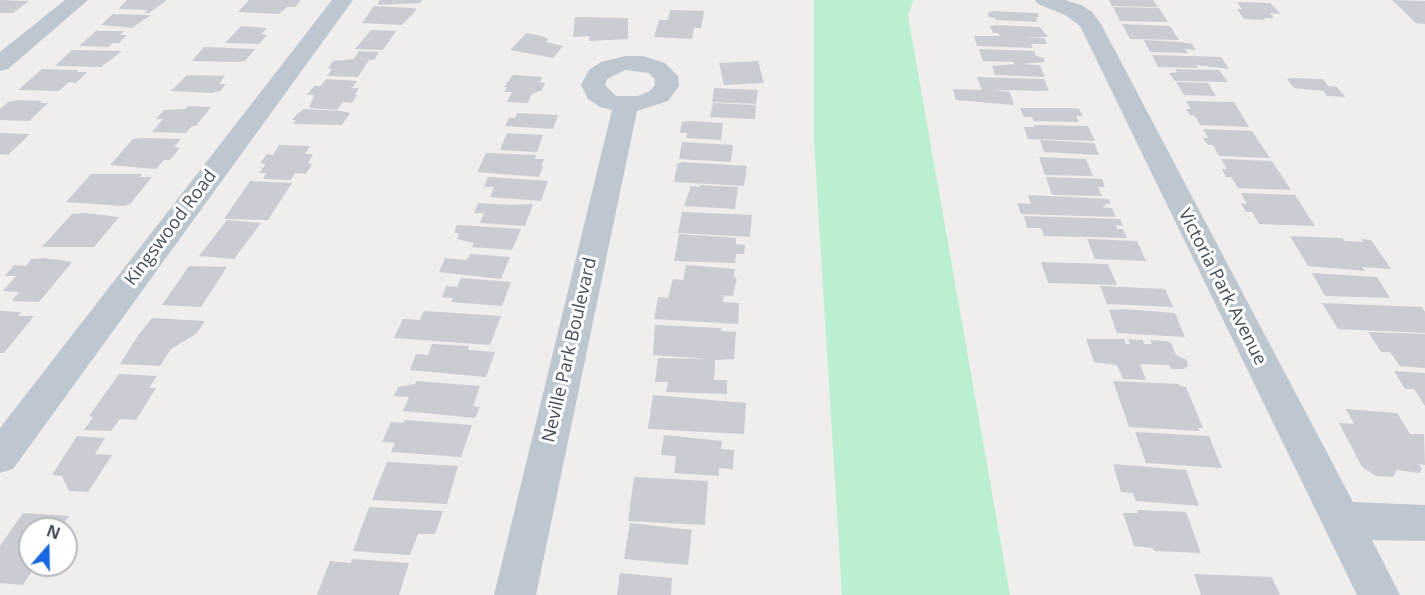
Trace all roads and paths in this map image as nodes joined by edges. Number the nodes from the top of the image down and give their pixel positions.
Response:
1 (78, 0) edge
2 (343, 0) edge
3 (1045, 0) edge
4 (0, 64) edge
5 (626, 105) dead end
6 (0, 457) edge
7 (1341, 520) junction
8 (1425, 523) edge
9 (515, 595) edge
10 (1379, 595) edge

1 - 4 street
2 - 6 street, Kingswood Road
3 - 7 street, Victoria Park Avenue
5 - 9 street, Neville Park Boulevard
7 - 8 street
7 - 10 street, Victoria Park Avenue

